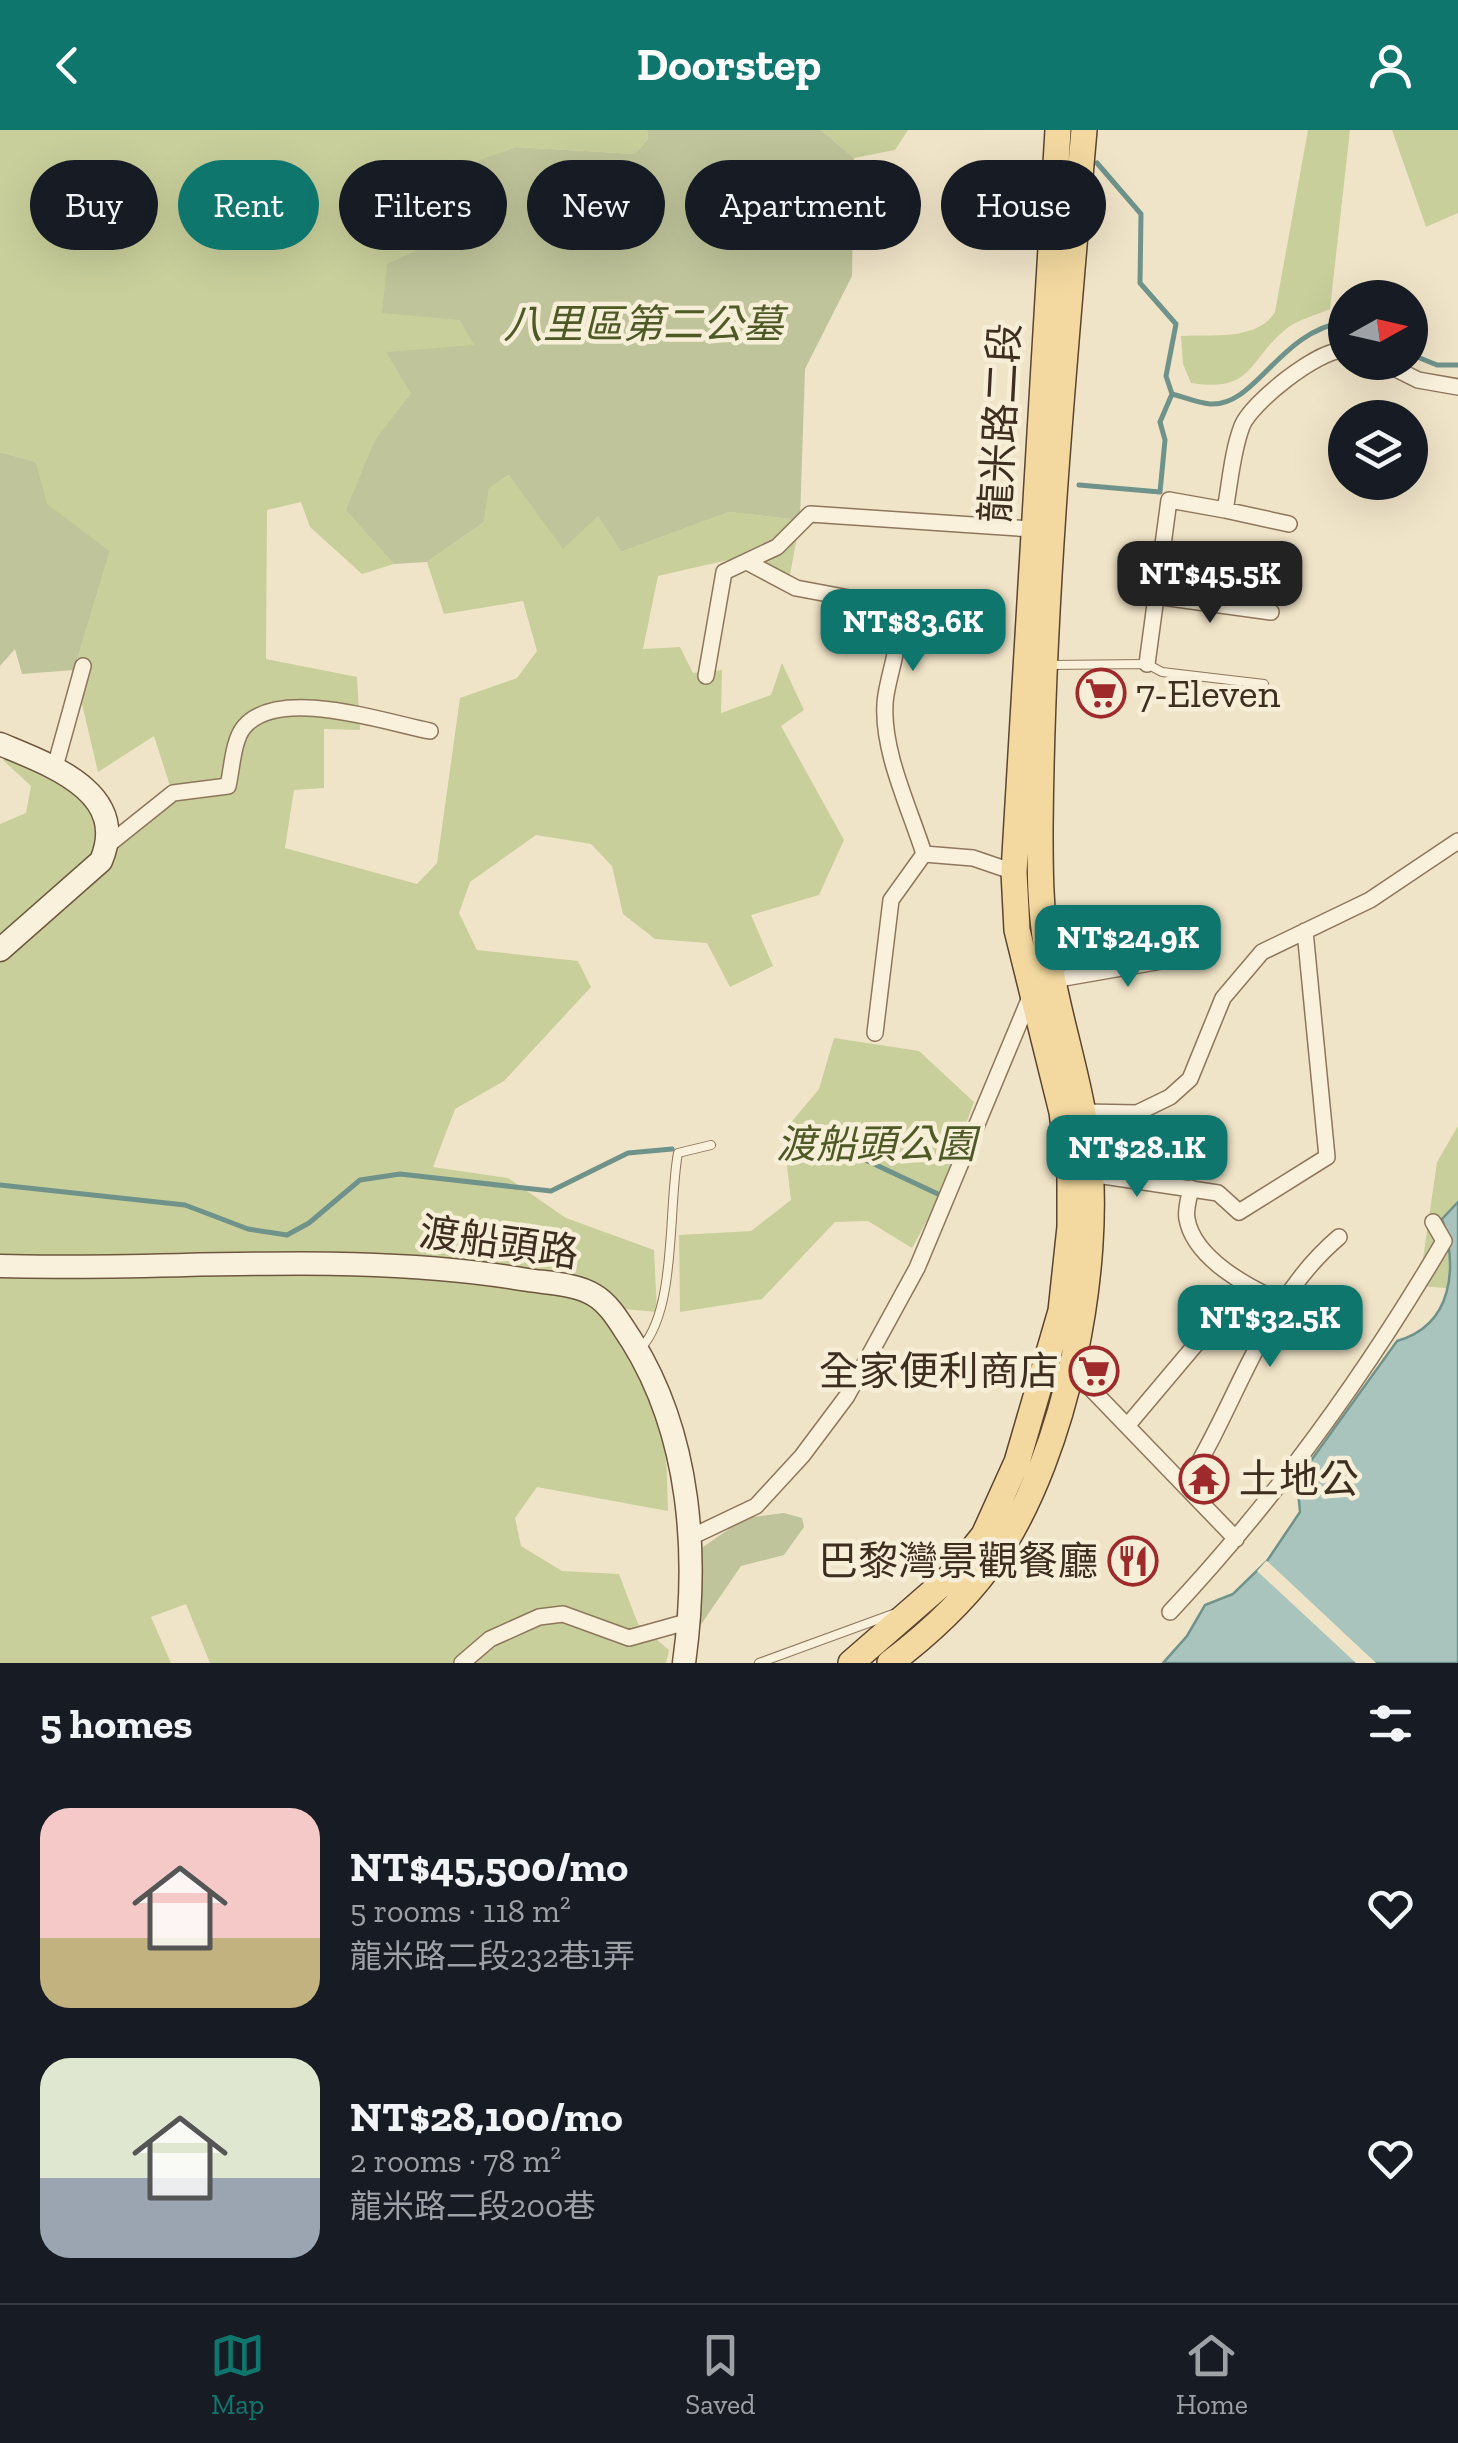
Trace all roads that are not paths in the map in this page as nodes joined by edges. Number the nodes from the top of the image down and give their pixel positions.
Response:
1 (1058, 130) edge
2 (1084, 130) edge
3 (1055, 338) junction
4 (1328, 352) edge
5 (1418, 380) edge
6 (1458, 387) edge
7 (1225, 510) junction
8 (1289, 524) dead end
9 (1032, 529) junction
10 (747, 562) junction
11 (1155, 596) junction
12 (1271, 612) dead end
13 (1035, 664) junction
14 (1147, 664) junction
15 (84, 666) dead end
16 (706, 676) dead end
17 (1264, 684) dead end
18 (430, 731) dead end
19 (0, 744) edge
20 (55, 767) junction
21 (1458, 841) edge
22 (108, 844) junction
23 (924, 854) junction
24 (1014, 872) junction
25 (1305, 931) junction
26 (0, 950) edge
27 (1196, 954) dead end
28 (1042, 988) junction
29 (875, 1033) dead end
30 (1083, 1112) junction
31 (710, 1145) dead end
32 (1090, 1174) junction
33 (1191, 1188) junction
34 (1433, 1222) dead end
35 (1339, 1237) dead end
36 (0, 1266) edge
37 (1245, 1286) junction
38 (1280, 1301) junction
39 (638, 1351) junction
40 (1073, 1370) junction
41 (1126, 1426) junction
42 (1185, 1486) junction
43 (689, 1538) junction
44 (1236, 1540) junction
45 (921, 1604) junction
46 (1170, 1612) dead end
47 (690, 1621) junction
48 (462, 1663) edge
49 (684, 1663) edge
50 (759, 1663) edge
51 (851, 1663) edge
52 (890, 1663) edge

1 - 3 main road, 龍米路二段
2 - 3 main road, 龍米路二段
3 - 9 main road, 龍米路二段
3 - 13 main road, 龍米路二段
4 - 7 street
5 - 6 street
7 - 8 street
7 - 11 street
9 - 10 street
9 - 13 main road, 龍米路二段
10 - 16 street
10 - 23 street
11 - 12 street
11 - 14 street
13 - 14 lane
13 - 24 main road, 龍米路二段
13 - 28 main road, 龍米路二段
14 - 17 lane
15 - 20 street
18 - 22 street
19 - 20 street
20 - 22 street
21 - 25 street
22 - 26 street
23 - 24 street
23 - 29 street
24 - 28 main road, 龍米路二段
25 - 30 street
25 - 33 street
27 - 28 street
28 - 30 main road, 龍米路二段
28 - 43 street
28 - 45 main road, 龍米路二段
30 - 32 main road, 龍米路二段
31 - 39 lane
32 - 33 street
32 - 40 main road, 龍米路二段
33 - 37 street
34 - 44 street
35 - 38 street
36 - 39 street, 渡船頭路
37 - 38 street
37 - 41 street
38 - 42 street
39 - 43 street, 渡船頭路
40 - 41 street
40 - 52 main road, 龍米路二段
41 - 42 street
42 - 44 street
43 - 47 street, 渡船頭路
44 - 46 street
45 - 50 lane
45 - 51 main road, 龍米路二段
47 - 48 street
47 - 49 street, 渡船頭路

